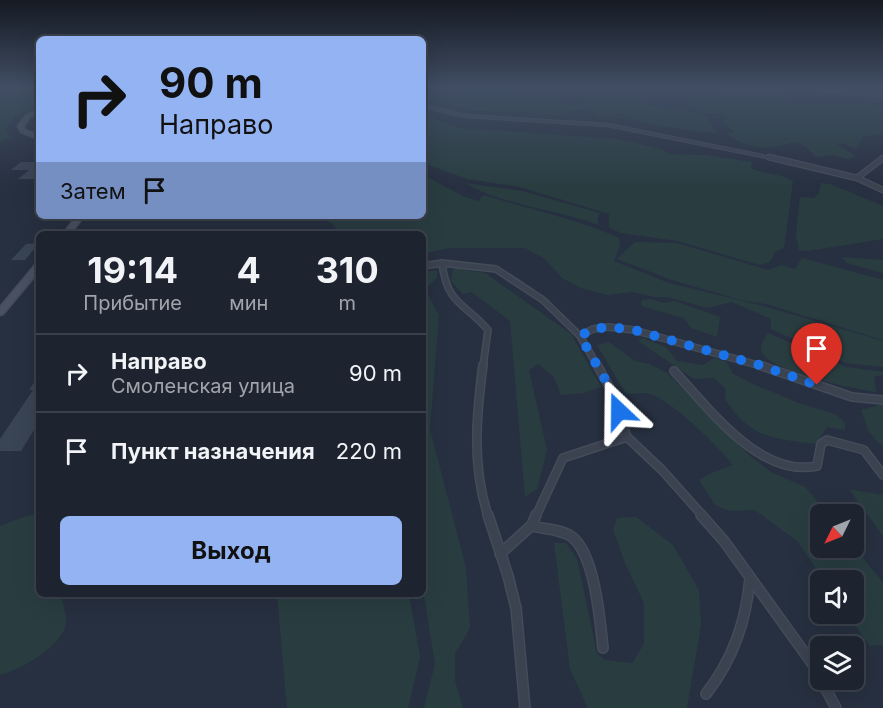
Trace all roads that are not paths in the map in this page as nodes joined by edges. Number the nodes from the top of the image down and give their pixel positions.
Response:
1 (25, 120) edge
2 (524, 120) edge
3 (36, 136) edge
4 (883, 158) edge
5 (857, 178) junction
6 (883, 190) edge
7 (78, 219) edge
8 (68, 231) edge
9 (442, 263) junction
10 (426, 266) edge
11 (36, 270) edge
12 (0, 312) edge
13 (580, 336) junction
14 (674, 371) dead end
15 (883, 400) edge
16 (627, 436) junction
17 (883, 475) edge
18 (531, 526) junction
19 (501, 554) junction
20 (750, 578) junction
21 (603, 648) dead end
22 (810, 660) edge
23 (827, 690) edge
24 (706, 694) dead end
25 (525, 708) edge
26 (836, 708) edge

1 - 3 main road
2 - 5 street
4 - 5 street
5 - 6 street
7 - 8 main road
9 - 10 street
9 - 13 street
9 - 19 street
11 - 12 main road
13 - 15 street
13 - 16 street
14 - 17 street
16 - 18 street
16 - 20 street
18 - 19 street
18 - 21 street
19 - 25 street
20 - 22 street
20 - 24 street
23 - 26 street

